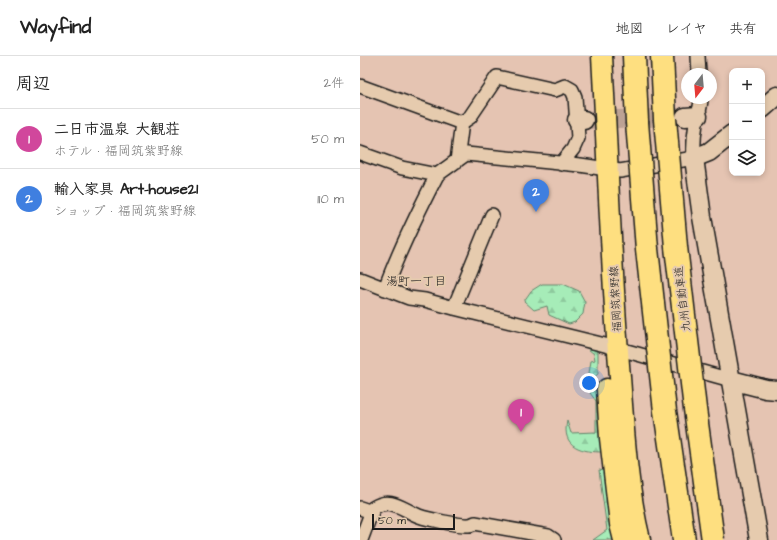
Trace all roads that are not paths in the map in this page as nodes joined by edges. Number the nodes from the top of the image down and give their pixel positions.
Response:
1 (589, 56) edge
2 (602, 56) edge
3 (634, 56) edge
4 (662, 56) edge
5 (698, 56) edge
6 (699, 68) edge
7 (360, 86) edge
8 (777, 96) edge
9 (701, 104) edge
10 (765, 106) edge
11 (683, 118) junction
12 (462, 122) junction
13 (729, 136) edge
14 (360, 153) edge
15 (694, 158) junction
16 (457, 161) junction
17 (561, 164) junction
18 (601, 168) junction
19 (437, 175) junction
20 (492, 215) dead end
21 (360, 279) edge
22 (385, 289) junction
23 (454, 308) junction
24 (611, 347) junction
25 (730, 380) junction
26 (777, 390) edge
27 (366, 510) edge
28 (361, 540) edge
29 (554, 540) edge
30 (624, 540) edge
31 (640, 540) edge
32 (684, 540) edge
33 (712, 540) edge
34 (759, 540) edge

1 - 18 main road, 福岡筑紫野線
2 - 18 main road, 福岡筑紫野線
3 - 32 highway, bridge
4 - 11 highway, 九州自動車道
5 - 6 street
7 - 12 street
8 - 10 street
9 - 11 street
11 - 15 street
11 - 33 highway, 九州自動車道, bridge
12 - 16 street
12 - 17 street
13 - 15 street
14 - 19 street
15 - 18 street
15 - 25 street
16 - 17 street
16 - 19 street
17 - 18 street
18 - 24 main road, 福岡筑紫野線
19 - 22 street
20 - 23 street
21 - 22 street
22 - 23 street
23 - 24 street
24 - 25 street
24 - 30 main road, 福岡筑紫野線
24 - 31 main road, 福岡筑紫野線
25 - 26 street
25 - 34 street
27 - 28 street
27 - 29 street

